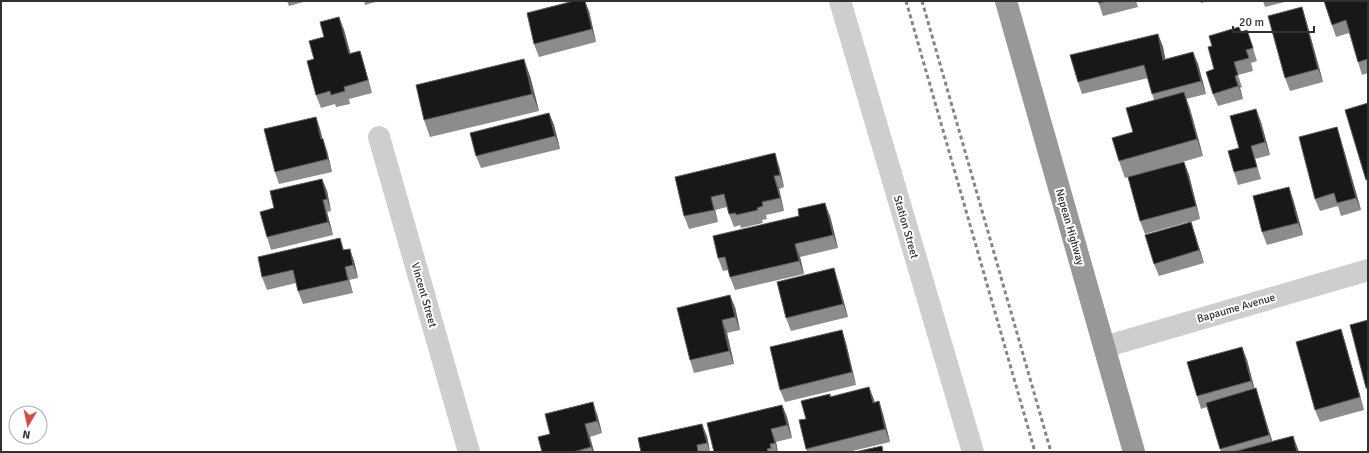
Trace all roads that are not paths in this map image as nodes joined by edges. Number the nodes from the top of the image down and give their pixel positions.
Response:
1 (840, 1) edge
2 (1006, 1) edge
3 (379, 137) dead end
4 (1368, 270) edge
5 (1104, 347) junction
6 (469, 452) edge
7 (973, 452) edge
8 (1134, 452) edge

1 - 7 street, Station Street
2 - 5 highway, Nepean Highway
3 - 6 street, Vincent Street
4 - 5 street, Bapaume Avenue
5 - 8 highway, Nepean Highway

